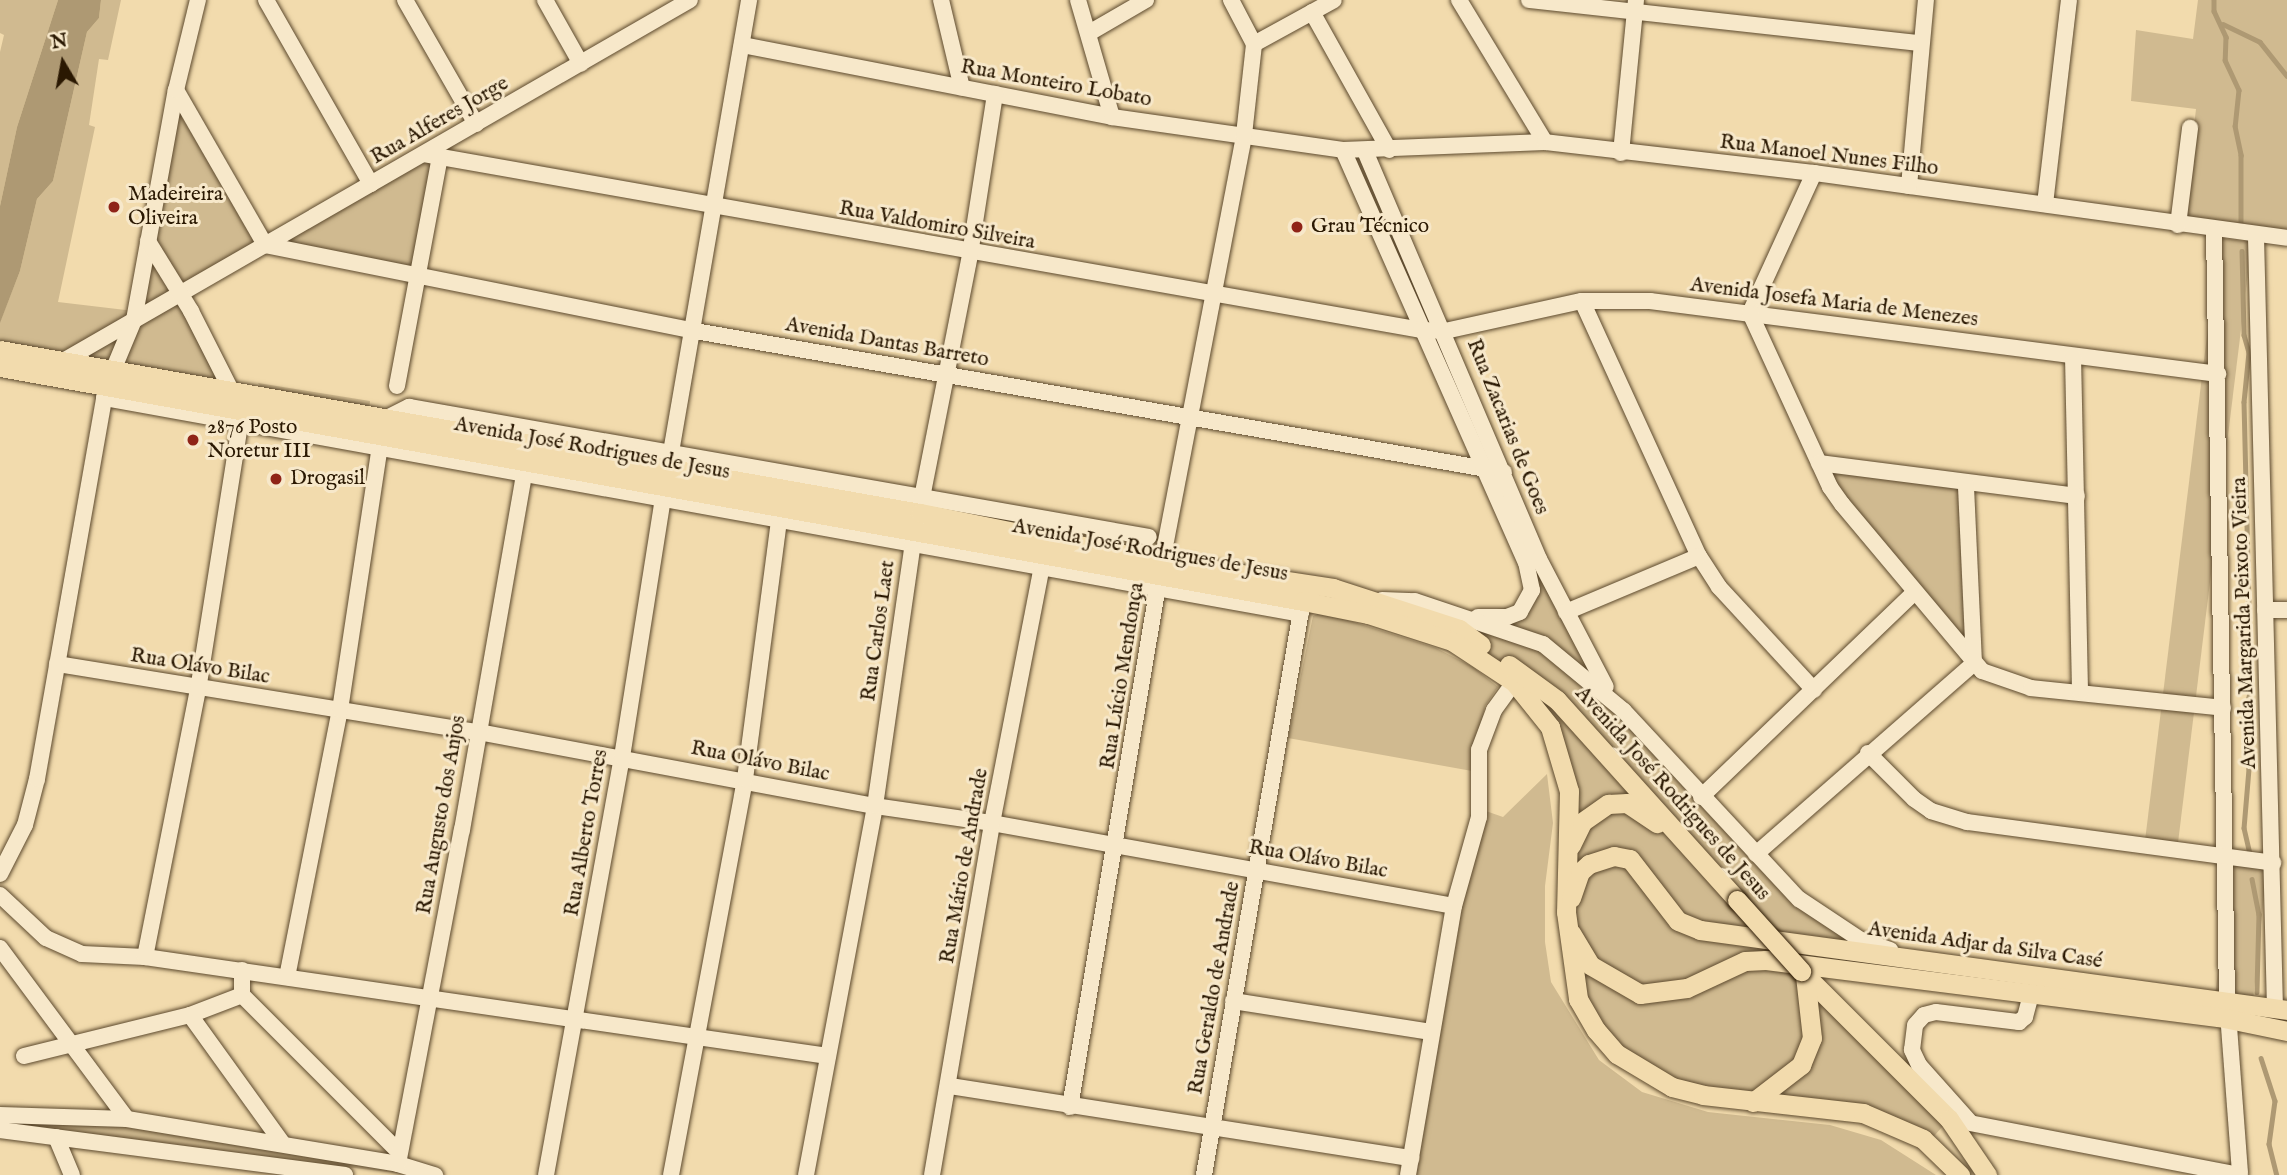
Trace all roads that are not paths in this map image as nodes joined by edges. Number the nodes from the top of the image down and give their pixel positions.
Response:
1 (198, 0) edge
2 (266, 0) edge
3 (405, 0) edge
4 (545, 0) edge
5 (749, 0) edge
6 (941, 0) edge
7 (1078, 0) edge
8 (1146, 0) edge
9 (1231, 0) edge
10 (1334, 0) edge
11 (1459, 0) edge
12 (1529, 0) edge
13 (1926, 0) edge
14 (2069, 0) edge
15 (686, 1) edge
16 (1612, 5) edge
17 (1635, 6) edge
18 (1312, 12) junction
19 (1089, 33) junction
20 (1921, 43) junction
21 (1254, 44) junction
22 (742, 45) junction
23 (581, 64) junction
24 (962, 88) junction
25 (176, 90) junction
26 (995, 94) junction
27 (1112, 117) junction
28 (477, 124) junction
29 (2190, 128) dead end
30 (1244, 135) junction
31 (1545, 142) junction
32 (1343, 150) junction
33 (1389, 150) junction
34 (1364, 151) junction
35 (1621, 153) junction
36 (424, 154) junction
37 (440, 158) junction
38 (1814, 173) junction
39 (371, 184) junction
40 (1909, 186) junction
41 (2045, 204) junction
42 (715, 209) junction
43 (2178, 225) junction
44 (2214, 230) junction
45 (2256, 237) junction
46 (2287, 238) edge
47 (148, 241) junction
48 (265, 245) junction
49 (970, 254) junction
50 (418, 276) junction
51 (209, 277) junction
52 (1212, 293) junction
53 (178, 294) junction
54 (1583, 301) junction
55 (191, 311) junction
56 (1750, 313) junction
57 (134, 320) junction
58 (1421, 330) junction
59 (695, 331) junction
60 (1445, 331) junction
61 (0, 350) edge
62 (2073, 356) junction
63 (65, 360) junction
64 (34, 364) junction
65 (0, 367) edge
66 (116, 369) junction
67 (947, 374) junction
68 (2218, 374) junction
69 (397, 386) dead end
70 (105, 393) junction
71 (236, 406) junction
72 (1190, 418) junction
73 (380, 446) junction
74 (670, 459) junction
75 (1819, 463) junction
76 (1481, 470) junction
77 (1504, 472) junction
78 (524, 473) junction
79 (1966, 484) junction
80 (2077, 496) junction
81 (663, 497) junction
82 (779, 519) junction
83 (918, 521) junction
84 (1149, 537) dead end
85 (1699, 556) junction
86 (1042, 565) junction
87 (1160, 575) junction
88 (1914, 593) junction
89 (1372, 599) junction
90 (1302, 608) junction
91 (2265, 610) junction
92 (2287, 610) edge
93 (1566, 612) junction
94 (1455, 615) junction
95 (1974, 663) junction
96 (57, 664) junction
97 (1514, 682) junction
98 (198, 690) junction
99 (1814, 690) junction
100 (2080, 692) junction
101 (2223, 708) junction
102 (340, 710) junction
103 (1624, 711) junction
104 (478, 732) junction
105 (1868, 753) junction
106 (622, 757) junction
107 (745, 779) junction
108 (1701, 797) junction
109 (875, 806) junction
110 (992, 823) junction
111 (1679, 837) junction
112 (1118, 844) junction
113 (1756, 854) junction
114 (2225, 859) junction
115 (1566, 863) junction
116 (2273, 863) junction
117 (1257, 871) junction
118 (0, 874) edge
119 (0, 895) edge
120 (1454, 906) junction
121 (1567, 919) junction
122 (0, 948) edge
123 (145, 957) junction
124 (1932, 963) junction
125 (242, 970) junction
126 (1803, 973) junction
127 (287, 976) junction
128 (242, 995) junction
129 (2031, 996) junction
130 (430, 998) junction
131 (1233, 1000) junction
132 (2228, 1009) junction
133 (2281, 1009) edge
134 (190, 1015) junction
135 (575, 1019) junction
136 (2287, 1031) edge
137 (1430, 1032) junction
138 (694, 1036) junction
139 (69, 1046) junction
140 (24, 1056) dead end
141 (828, 1056) junction
142 (950, 1086) junction
143 (1753, 1102) junction
144 (1070, 1107) junction
145 (0, 1115) edge
146 (127, 1119) junction
147 (1949, 1119) junction
148 (1970, 1122) junction
149 (1213, 1127) junction
150 (0, 1130) edge
151 (57, 1137) junction
152 (283, 1144) junction
153 (399, 1158) junction
154 (1411, 1158) junction
155 (227, 1167) edge
156 (2240, 1174) edge
157 (72, 1175) edge
158 (345, 1175) edge
159 (435, 1175) edge
160 (546, 1175) edge
161 (671, 1175) edge
162 (806, 1175) edge
163 (932, 1175) edge
164 (1204, 1175) edge
165 (1408, 1175) edge
166 (1960, 1175) edge
167 (1987, 1175) edge

1 - 25 street
2 - 39 street
3 - 28 street
4 - 23 street
5 - 22 street
6 - 24 street
7 - 19 street
8 - 19 street
9 - 21 street
10 - 18 street
11 - 31 street
12 - 16 street
13 - 20 street
14 - 41 street
15 - 23 street, Rua Alferes Jorge
16 - 17 street
17 - 20 street
17 - 35 street
18 - 21 street
18 - 33 street
19 - 27 street
20 - 40 street
21 - 30 street, Rua Lúcio Mendonça
22 - 24 street, Rua Monteiro Lobato
22 - 42 street
23 - 28 street, Rua Alferes Jorge
24 - 26 street, Rua Monteiro Lobato
25 - 47 street
25 - 48 street
26 - 27 street, Rua Monteiro Lobato
26 - 49 street, Rua Carlos Laet
27 - 30 street, Rua Monteiro Lobato
28 - 36 street, Rua Alferes Jorge
29 - 43 street
30 - 32 street, Rua Monteiro Lobato
30 - 52 street, Rua Lúcio Mendonça
31 - 33 street, Rua Manoel Nunes Filho
31 - 35 street, Rua Manoel Nunes Filho
32 - 34 street, Rua Monteiro Lobato
32 - 58 street, Rua Zacarias de Goes
33 - 34 street, Rua Manoel Nunes Filho
34 - 60 street, Rua Zacarias de Goes
35 - 38 street, Rua Manoel Nunes Filho
36 - 37 street, Rua Valdomiro Silveira
36 - 39 street, Rua Alferes Jorge
37 - 42 street, Rua Valdomiro Silveira
37 - 50 street
38 - 40 street, Rua Manoel Nunes Filho
38 - 56 street
39 - 48 street, Rua Alferes Jorge
40 - 41 street, Rua Manoel Nunes Filho
41 - 43 street, Rua Manoel Nunes Filho
42 - 49 street, Rua Valdomiro Silveira
42 - 59 street
43 - 44 street, Rua Manoel Nunes Filho
44 - 45 street, Rua Manoel Nunes Filho
44 - 68 street, Avenida Margarida Peixoto Vieira
45 - 46 street, Rua Manoel Nunes Filho
45 - 91 street, Avenida Margarida Peixoto Vieira
47 - 53 street
47 - 57 street
48 - 50 street, Avenida Dantas Barreto
48 - 51 street, Rua Alferes Jorge
49 - 52 street, Rua Valdomiro Silveira
49 - 67 street, Rua Carlos Laet
50 - 59 street, Avenida Dantas Barreto
50 - 69 street
51 - 53 street, Rua Alferes Jorge
51 - 55 street
52 - 58 street, Rua Valdomiro Silveira
52 - 72 street, Rua Lúcio Mendonça
53 - 55 street
53 - 57 street, Rua Alferes Jorge
54 - 56 street, Avenida Josefa Maria de Menezes
54 - 60 street, Avenida Josefa Maria de Menezes
54 - 85 street
55 - 71 street
56 - 62 street, Avenida Josefa Maria de Menezes
56 - 75 street
57 - 63 street, Rua Alferes Jorge
57 - 66 street
58 - 60 street, Rua Valdomiro Silveira
58 - 76 street, Rua Zacarias de Goes
59 - 67 street, Avenida Dantas Barreto
59 - 74 street
60 - 77 street, Rua Zacarias de Goes
61 - 64 main road, Avenida José Rodrigues de Jesus
62 - 68 street, Avenida Josefa Maria de Menezes
62 - 80 street
63 - 64 main road, Avenida José Rodrigues de Jesus
63 - 66 main road, Avenida José Rodrigues de Jesus
64 - 65 main road, Avenida José Rodrigues de Jesus
64 - 70 main road, Avenida José Rodrigues de Jesus
66 - 70 street
66 - 71 main road, Avenida José Rodrigues de Jesus
67 - 72 street, Avenida Dantas Barreto
67 - 83 street, Rua Carlos Laet
68 - 101 street, Avenida Margarida Peixoto Vieira
70 - 71 main road, Avenida José Rodrigues de Jesus
70 - 96 street
71 - 73 street, Avenida José Rodrigues de Jesus
71 - 74 main road, Avenida José Rodrigues de Jesus
71 - 83 main road, Avenida José Rodrigues de Jesus
71 - 98 street
72 - 76 street, Avenida Dantas Barreto
72 - 87 street, Rua Lúcio Mendonça
73 - 78 street, Avenida José Rodrigues de Jesus
73 - 102 street
74 - 83 main road, Avenida José Rodrigues de Jesus
75 - 79 street
75 - 88 street
76 - 77 street, Avenida Dantas Barreto
76 - 94 street, Rua Zacarias de Goes
77 - 93 street, Rua Zacarias de Goes
78 - 81 street, Avenida José Rodrigues de Jesus
78 - 104 street, Rua Augusto dos Anjos
79 - 80 street
79 - 95 street
80 - 100 street
81 - 82 street, Avenida José Rodrigues de Jesus
81 - 106 street, Rua Alberto Torres
82 - 83 street, Avenida José Rodrigues de Jesus
82 - 107 street
83 - 84 street, Avenida José Rodrigues de Jesus
83 - 86 street, Avenida José Rodrigues de Jesus
83 - 87 main road, Avenida José Rodrigues de Jesus
83 - 109 street, Rua Carlos Laet
85 - 93 street
85 - 99 street
86 - 87 street, Avenida José Rodrigues de Jesus
86 - 110 street, Rua Mário de Andrade
87 - 89 main road, Avenida José Rodrigues de Jesus
87 - 90 main road, Avenida José Rodrigues de Jesus
87 - 112 street, Rua Lúcio Mendonça
88 - 95 street
88 - 99 street
89 - 94 street
89 - 111 main road, Avenida José Rodrigues de Jesus
90 - 97 main road, Avenida José Rodrigues de Jesus
90 - 117 street, Rua Geraldo de Andrade
91 - 92 street
91 - 116 street, Avenida Margarida Peixoto Vieira
93 - 103 street, Rua Zacarias de Goes
94 - 103 street
95 - 100 street
95 - 105 street
96 - 98 street, Rua Olávo Bilac
96 - 118 street
97 - 115 main road, Avenida José Rodrigues de Jesus
97 - 120 street
98 - 102 street, Rua Olávo Bilac
98 - 123 street
99 - 108 street
100 - 101 street
101 - 114 street, Avenida Margarida Peixoto Vieira
102 - 104 street, Rua Olávo Bilac
102 - 127 street
103 - 108 street
104 - 106 street, Rua Olávo Bilac
104 - 130 street, Rua Augusto dos Anjos
105 - 113 street
105 - 114 street
106 - 107 street, Rua Olávo Bilac
106 - 135 street, Rua Alberto Torres
107 - 109 street, Rua Olávo Bilac
107 - 138 street
108 - 113 street
109 - 110 street, Rua Olávo Bilac
109 - 141 street, Rua Carlos Laet
110 - 112 street, Rua Olávo Bilac
110 - 142 street, Rua Mário de Andrade
111 - 115 main road
111 - 126 main road, Avenida José Rodrigues de Jesus, bridge
112 - 117 street, Rua Olávo Bilac
112 - 144 street, Rua Lúcio Mendonça
113 - 124 street
114 - 116 street
114 - 132 street, Avenida Margarida Peixoto Vieira
115 - 121 main road, Avenida José Rodrigues de Jesus
116 - 133 street, Avenida Margarida Peixoto Vieira
117 - 120 street, Rua Olávo Bilac
117 - 131 street, Rua Geraldo de Andrade
119 - 123 street
120 - 137 street
121 - 124 main road, Avenida Adjar da Silva Casé
121 - 129 main road, Avenida Adjar da Silva Casé
121 - 143 main road, Avenida José Rodrigues de Jesus
122 - 139 street
123 - 125 street
124 - 132 main road, Avenida Adjar da Silva Casé
125 - 127 street
125 - 128 street
126 - 143 main road
126 - 147 main road, Avenida José Rodrigues de Jesus
127 - 130 street
128 - 134 street
128 - 153 street
129 - 132 main road, Avenida Adjar da Silva Casé
129 - 148 street
130 - 135 street
130 - 153 street, Rua Augusto dos Anjos
131 - 137 street
131 - 149 street, Rua Geraldo de Andrade
132 - 133 main road, Avenida Adjar da Silva Casé
132 - 136 main road, Avenida Adjar da Silva Casé
132 - 156 street, Avenida Margarida Peixoto Vieira
134 - 139 street
134 - 152 street
135 - 138 street
135 - 160 street, Rua Alberto Torres
137 - 154 street
138 - 141 street
138 - 161 street
139 - 140 street
139 - 146 street
141 - 162 street, Rua Carlos Laet
142 - 144 street
142 - 163 street, Rua Mário de Andrade
143 - 166 main road, Avenida José Rodrigues de Jesus
144 - 149 street
145 - 146 street
146 - 152 street
147 - 148 street
147 - 167 main road, Avenida José Rodrigues de Jesus
148 - 156 street
149 - 154 street
149 - 164 street, Rua Geraldo de Andrade
150 - 151 street
151 - 155 street
151 - 157 street
152 - 153 street
153 - 159 street
154 - 165 street
155 - 158 street

